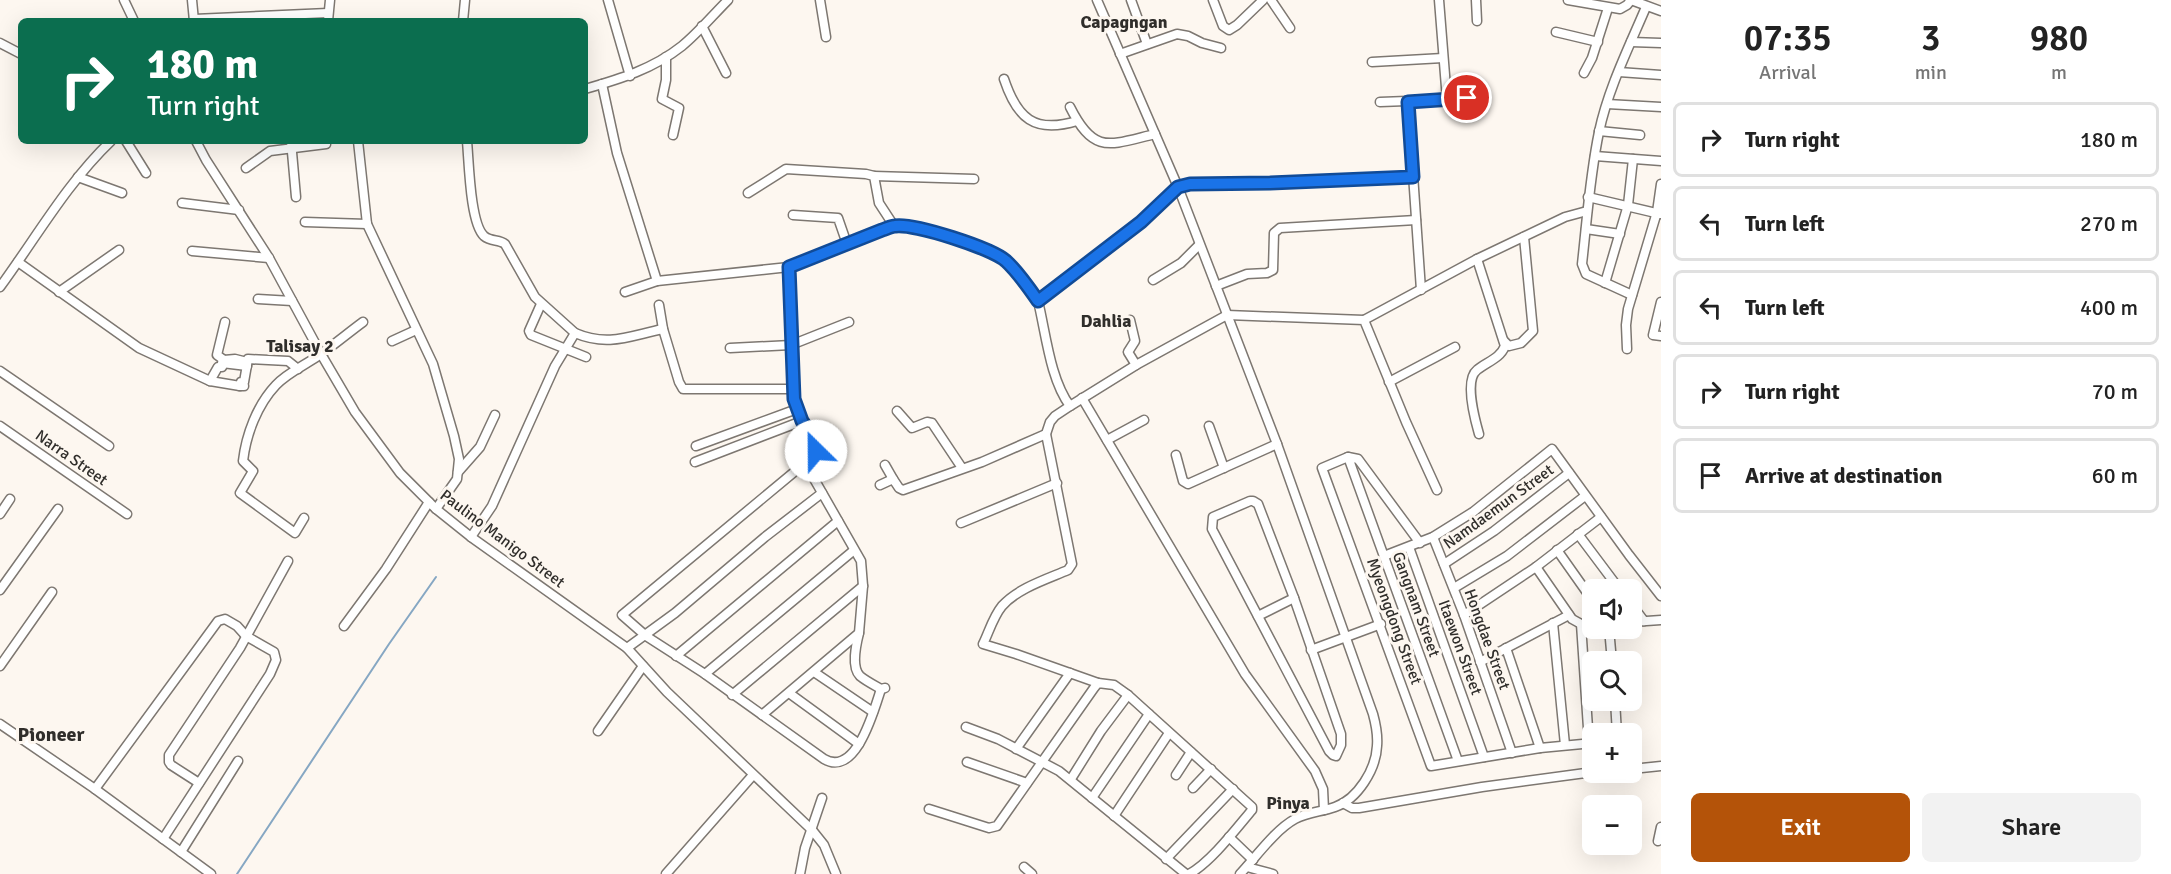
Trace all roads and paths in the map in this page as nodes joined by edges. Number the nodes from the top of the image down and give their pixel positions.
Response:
1 (124, 0) edge
2 (192, 0) edge
3 (330, 0) edge
4 (465, 0) edge
5 (728, 0) edge
6 (820, 0) edge
7 (1097, 0) edge
8 (1131, 0) edge
9 (1213, 0) edge
10 (1263, 0) edge
11 (1271, 0) edge
12 (1439, 0) edge
13 (1476, 0) edge
14 (1568, 0) edge
15 (1631, 0) edge
16 (610, 1) edge
17 (1646, 7) junction
18 (1608, 8) junction
19 (1661, 11) edge
20 (328, 17) edge
21 (133, 18) edge
22 (194, 18) edge
23 (283, 18) edge
24 (463, 18) edge
25 (1477, 21) dead end
26 (702, 26) junction
27 (1290, 28) dead end
28 (1556, 32) dead end
29 (826, 37) dead end
30 (1598, 42) junction
31 (1631, 42) junction
32 (0, 43) edge
33 (1661, 43) edge
34 (1147, 44) junction
35 (1221, 48) dead end
36 (18, 52) edge
37 (1120, 54) junction
38 (666, 57) junction
39 (1443, 58) junction
40 (1372, 62) dead end
41 (1619, 72) junction
42 (726, 73) dead end
43 (1584, 73) dead end
44 (1661, 75) edge
45 (630, 76) junction
46 (1004, 79) dead end
47 (602, 84) junction
48 (1481, 87) dead end
49 (588, 88) edge
50 (1447, 100) junction
51 (1380, 102) dead end
52 (1408, 102) junction
53 (1607, 104) junction
54 (1070, 107) dead end
55 (1661, 107) edge
56 (1077, 120) junction
57 (1599, 131) junction
58 (1155, 134) junction
59 (674, 135) dead end
60 (1641, 135) dead end
61 (108, 144) edge
62 (128, 144) edge
63 (198, 144) edge
64 (291, 144) edge
65 (326, 144) dead end
66 (358, 144) edge
67 (467, 144) edge
68 (1595, 156) junction
69 (1633, 159) junction
70 (1661, 161) edge
71 (246, 168) dead end
72 (146, 173) dead end
73 (874, 176) junction
74 (78, 177) junction
75 (1413, 177) junction
76 (974, 179) dead end
77 (1661, 184) edge
78 (1178, 187) junction
79 (748, 193) dead end
80 (122, 194) dead end
81 (296, 197) dead end
82 (1588, 197) junction
83 (182, 203) dead end
84 (1628, 205) junction
85 (238, 210) junction
86 (1587, 211) junction
87 (1659, 213) edge
88 (793, 215) dead end
89 (1416, 220) junction
90 (305, 222) dead end
91 (367, 224) junction
92 (894, 226) junction
93 (1586, 229) junction
94 (1620, 234) junction
95 (1524, 237) junction
96 (847, 244) junction
97 (1199, 245) junction
98 (119, 250) dead end
99 (192, 251) dead end
100 (269, 258) junction
101 (1477, 259) junction
102 (18, 262) junction
103 (789, 267) junction
104 (1153, 280) dead end
105 (657, 282) junction
106 (1605, 283) junction
107 (1216, 286) junction
108 (0, 287) edge
109 (1421, 290) junction
110 (58, 292) junction
111 (625, 292) dead end
112 (1632, 295) junction
113 (258, 299) dead end
114 (292, 301) junction
115 (1038, 301) junction
116 (1661, 302) edge
117 (541, 304) junction
118 (659, 304) dead end
119 (1227, 315) junction
120 (1130, 320) dead end
121 (1364, 320) junction
122 (225, 322) dead end
123 (363, 322) dead end
124 (849, 322) dead end
125 (663, 329) junction
126 (416, 330) junction
127 (575, 333) junction
128 (1661, 336) edge
129 (392, 341) dead end
130 (1504, 341) junction
131 (791, 345) junction
132 (1455, 347) dead end
133 (730, 348) dead end
134 (564, 349) junction
135 (1627, 350) dead end
136 (321, 354) junction
137 (586, 357) dead end
138 (224, 361) junction
139 (247, 364) junction
140 (1136, 365) junction
141 (298, 369) junction
142 (0, 371) edge
143 (210, 381) junction
144 (1389, 382) junction
145 (793, 388) junction
146 (1082, 398) junction
147 (1070, 406) junction
148 (797, 409) junction
149 (897, 411) dead end
150 (495, 415) dead end
151 (1144, 420) dead end
152 (802, 421) junction
153 (0, 426) edge
154 (1209, 426) dead end
155 (1479, 434) dead end
156 (1047, 435) junction
157 (1107, 440) junction
158 (1277, 444) junction
159 (110, 446) dead end
160 (696, 446) dead end
161 (1176, 455) dead end
162 (1348, 457) junction
163 (695, 462) dead end
164 (805, 463) junction
165 (885, 465) dead end
166 (962, 468) junction
167 (1224, 468) junction
168 (458, 472) junction
169 (1569, 473) junction
170 (893, 479) junction
171 (1057, 483) junction
172 (880, 485) dead end
173 (1437, 490) dead end
174 (822, 492) junction
175 (1585, 495) junction
176 (10, 499) dead end
177 (429, 502) junction
178 (58, 509) dead end
179 (436, 509) junction
180 (0, 514) edge
181 (127, 514) dead end
182 (1600, 517) junction
183 (304, 518) dead end
184 (838, 521) junction
185 (961, 523) dead end
186 (1578, 534) junction
187 (471, 537) junction
188 (1433, 537) junction
189 (1420, 543) junction
190 (1409, 547) junction
191 (1557, 550) junction
192 (853, 551) junction
193 (1384, 556) junction
194 (288, 561) dead end
195 (1444, 564) junction
196 (1536, 567) junction
197 (1612, 579) edge
198 (1582, 585) edge
199 (863, 586) junction
200 (1454, 588) junction
201 (0, 590) edge
202 (52, 592) dead end
203 (1661, 596) edge
204 (1294, 598) junction
205 (1464, 615) junction
206 (1569, 615) junction
207 (1258, 616) junction
208 (1642, 618) edge
209 (1661, 620) edge
210 (1644, 621) joint
211 (1553, 623) junction
212 (1381, 624) junction
213 (1581, 624) joint
214 (344, 626) dead end
215 (859, 633) junction
216 (246, 636) junction
217 (646, 636) junction
218 (1346, 638) junction
219 (627, 648) junction
220 (1506, 648) junction
221 (1311, 650) junction
222 (676, 656) junction
223 (1480, 662) junction
224 (0, 666) edge
225 (644, 666) junction
226 (814, 672) junction
227 (1071, 673) junction
228 (705, 674) junction
229 (1098, 683) junction
230 (789, 693) junction
231 (732, 694) junction
232 (1128, 695) junction
233 (873, 712) junction
234 (1149, 714) junction
235 (762, 715) junction
236 (1589, 723) edge
237 (0, 724) edge
238 (966, 727) dead end
239 (598, 731) dead end
240 (1169, 733) junction
241 (859, 744) junction
242 (1582, 744) edge
243 (1565, 746) junction
244 (1540, 748) junction
245 (1016, 749) junction
246 (1191, 752) junction
247 (1512, 753) junction
248 (1484, 757) junction
249 (238, 761) dead end
250 (1458, 761) junction
251 (967, 762) dead end
252 (1042, 762) junction
253 (1661, 766) edge
254 (1642, 768) edge
255 (1211, 769) junction
256 (1582, 773) edge
257 (753, 775) junction
258 (1176, 775) dead end
259 (1071, 779) junction
260 (199, 783) junction
261 (1027, 783) junction
262 (1192, 788) dead end
263 (95, 789) junction
264 (1233, 789) junction
265 (822, 798) dead end
266 (1092, 798) junction
267 (1343, 803) junction
268 (930, 809) dead end
269 (1324, 810) junction
270 (1114, 816) junction
271 (1661, 827) edge
272 (812, 830) junction
273 (1228, 837) junction
274 (163, 838) junction
275 (1658, 841) dead end
276 (181, 852) junction
277 (1167, 859) junction
278 (1250, 863) junction
279 (1024, 867) dead end
280 (211, 874) edge
281 (666, 874) edge
282 (800, 874) edge
283 (836, 874) edge
284 (1032, 874) edge
285 (1188, 874) edge
286 (1240, 874) edge
287 (1273, 874) edge

1 - 21 street
2 - 22 street
3 - 20 street
4 - 24 street
5 - 26 street
6 - 29 street
7 - 37 street
8 - 34 street
9 - 10 street
11 - 27 street
12 - 39 street
13 - 25 street
14 - 18 street
15 - 17 street
15 - 18 street
16 - 45 street
17 - 19 street
17 - 31 street
18 - 30 street
20 - 23 street
26 - 38 street
26 - 42 street
28 - 30 street
30 - 43 street
31 - 33 street
31 - 41 street
32 - 36 street
34 - 35 street
34 - 37 street
37 - 58 street
38 - 45 street
38 - 59 street
39 - 40 street
39 - 50 street
41 - 44 street
41 - 53 street
45 - 47 street
46 - 56 street
47 - 49 street
47 - 105 street
48 - 50 street
50 - 52 street
51 - 52 street
52 - 75 street
53 - 55 street
53 - 57 street
54 - 56 street
56 - 58 street
57 - 60 street
57 - 68 street
58 - 78 street
61 - 74 street
62 - 72 street
63 - 85 street, Paulino Manigo Street
64 - 65 street
64 - 71 street
64 - 81 street
66 - 91 street
67 - 117 street
68 - 69 street
68 - 82 street
69 - 70 street
69 - 84 street
73 - 76 street
73 - 79 street
73 - 92 street
74 - 80 street
74 - 102 street
75 - 78 street
75 - 89 street
77 - 87 street
78 - 97 street
78 - 115 street
82 - 84 street
82 - 86 street
83 - 85 street
84 - 87 street
84 - 94 street
85 - 100 street, Paulino Manigo Street
86 - 93 street
86 - 95 street
87 - 112 street
88 - 96 street
89 - 107 street
89 - 109 street
90 - 91 street
91 - 126 street
92 - 96 street
92 - 115 street
93 - 94 street
93 - 106 street
94 - 106 street
95 - 101 street
95 - 130 street
96 - 103 street
97 - 104 street
97 - 107 street
98 - 110 street
99 - 100 street
100 - 114 street, Paulino Manigo Street
101 - 109 street
101 - 130 street
102 - 108 street
102 - 110 street
103 - 105 street
103 - 131 street
105 - 111 street
106 - 112 street
107 - 119 street
109 - 121 street
110 - 143 street
112 - 135 street
113 - 114 street
114 - 136 street, Paulino Manigo Street
115 - 147 street
116 - 128 street
117 - 127 street
117 - 134 street
118 - 125 street
119 - 121 street
119 - 140 street
119 - 158 street
120 - 140 street
121 - 144 street
122 - 138 street
123 - 136 street
124 - 131 street
125 - 127 street
125 - 145 street
126 - 129 street
126 - 168 street
127 - 134 street
130 - 155 street
131 - 133 street
131 - 145 street
132 - 144 street
134 - 137 street
134 - 187 street
136 - 141 street
136 - 177 street, Paulino Manigo Street
138 - 139 street
138 - 143 street
139 - 141 street
139 - 143 street
140 - 146 street
141 - 183 street
142 - 159 street
144 - 173 street
145 - 148 street
146 - 147 street
146 - 157 street
147 - 156 street
148 - 152 street
148 - 160 street
149 - 166 street
150 - 168 street
151 - 157 street
152 - 163 street
152 - 164 street
153 - 181 street, Narra Street
154 - 167 street
156 - 166 street
156 - 171 street
157 - 269 street
158 - 167 street
158 - 218 street
161 - 167 street
162 - 189 street
162 - 193 street, Gangnam Street
162 - 212 street, Myeongdong Street
164 - 174 street
164 - 217 street
165 - 170 street
166 - 170 street
168 - 179 street
169 - 175 street
169 - 188 street
169 - 195 street, Namdaemun Street
170 - 172 street
171 - 185 street
171 - 227 street
174 - 184 street
174 - 217 street
175 - 182 street
175 - 200 street
176 - 180 street
177 - 179 street, Paulino Manigo Street
177 - 214 street
178 - 201 street
179 - 187 street, Paulino Manigo Street
182 - 186 street
182 - 203 street
184 - 192 street
184 - 222 street
186 - 191 street
186 - 197 street
187 - 219 street, Paulino Manigo Street
188 - 189 street
188 - 195 street, Hongdae Street
189 - 190 street
190 - 193 street
190 - 248 street, Itaewon Street
191 - 196 street
191 - 198 street
192 - 199 street
192 - 228 street
193 - 250 street, Gangnam Street
194 - 216 street
195 - 200 street, Hongdae Street
196 - 205 street
196 - 206 street
199 - 215 street
199 - 231 street
200 - 205 street, Hongdae Street
202 - 224 street
204 - 207 street
204 - 207 street
204 - 221 street
205 - 223 street, Hongdae Street
206 - 211 street
206 - 213 street
207 - 221 street
208 - 210 street
209 - 210 street
211 - 220 street
211 - 243 street
212 - 218 street
212 - 250 street, Myeongdong Street
213 - 236 street
215 - 226 street
215 - 233 street
216 - 260 street
216 - 260 street
216 - 263 street
217 - 219 street
217 - 222 street
218 - 221 street
218 - 267 street
219 - 225 street, Paulino Manigo Street
220 - 223 street
220 - 244 street
222 - 228 street
223 - 247 street, Hongdae Street
225 - 239 street
225 - 257 street, Paulino Manigo Street
226 - 230 street
226 - 233 street
227 - 229 street
227 - 245 street
228 - 231 street
229 - 232 street
229 - 252 street
230 - 235 street
230 - 241 street
231 - 235 street
232 - 234 street
232 - 259 street
233 - 241 street
234 - 240 street
234 - 266 street
235 - 241 street
237 - 263 street
238 - 245 street
240 - 246 street
240 - 270 street
242 - 243 street, Myeongdong Street
243 - 244 street, Myeongdong Street
244 - 247 street, Myeongdong Street
245 - 252 street
246 - 255 street
246 - 258 street
247 - 248 street, Myeongdong Street
248 - 250 street, Myeongdong Street
249 - 276 street
251 - 261 street
252 - 259 street
252 - 261 street
253 - 254 street
255 - 262 street
255 - 264 street
256 - 267 street
257 - 272 street, Paulino Manigo Street
257 - 281 street
259 - 266 street
260 - 274 street
261 - 268 street
263 - 274 street
264 - 273 street
264 - 277 street
265 - 272 street
266 - 270 street
267 - 269 street
269 - 278 street
270 - 277 street
271 - 275 street
272 - 282 street
272 - 283 street, Paulino Manigo Street
273 - 278 street
273 - 285 street
274 - 276 street
276 - 280 street
277 - 285 street
278 - 286 street
278 - 287 street
279 - 284 street

